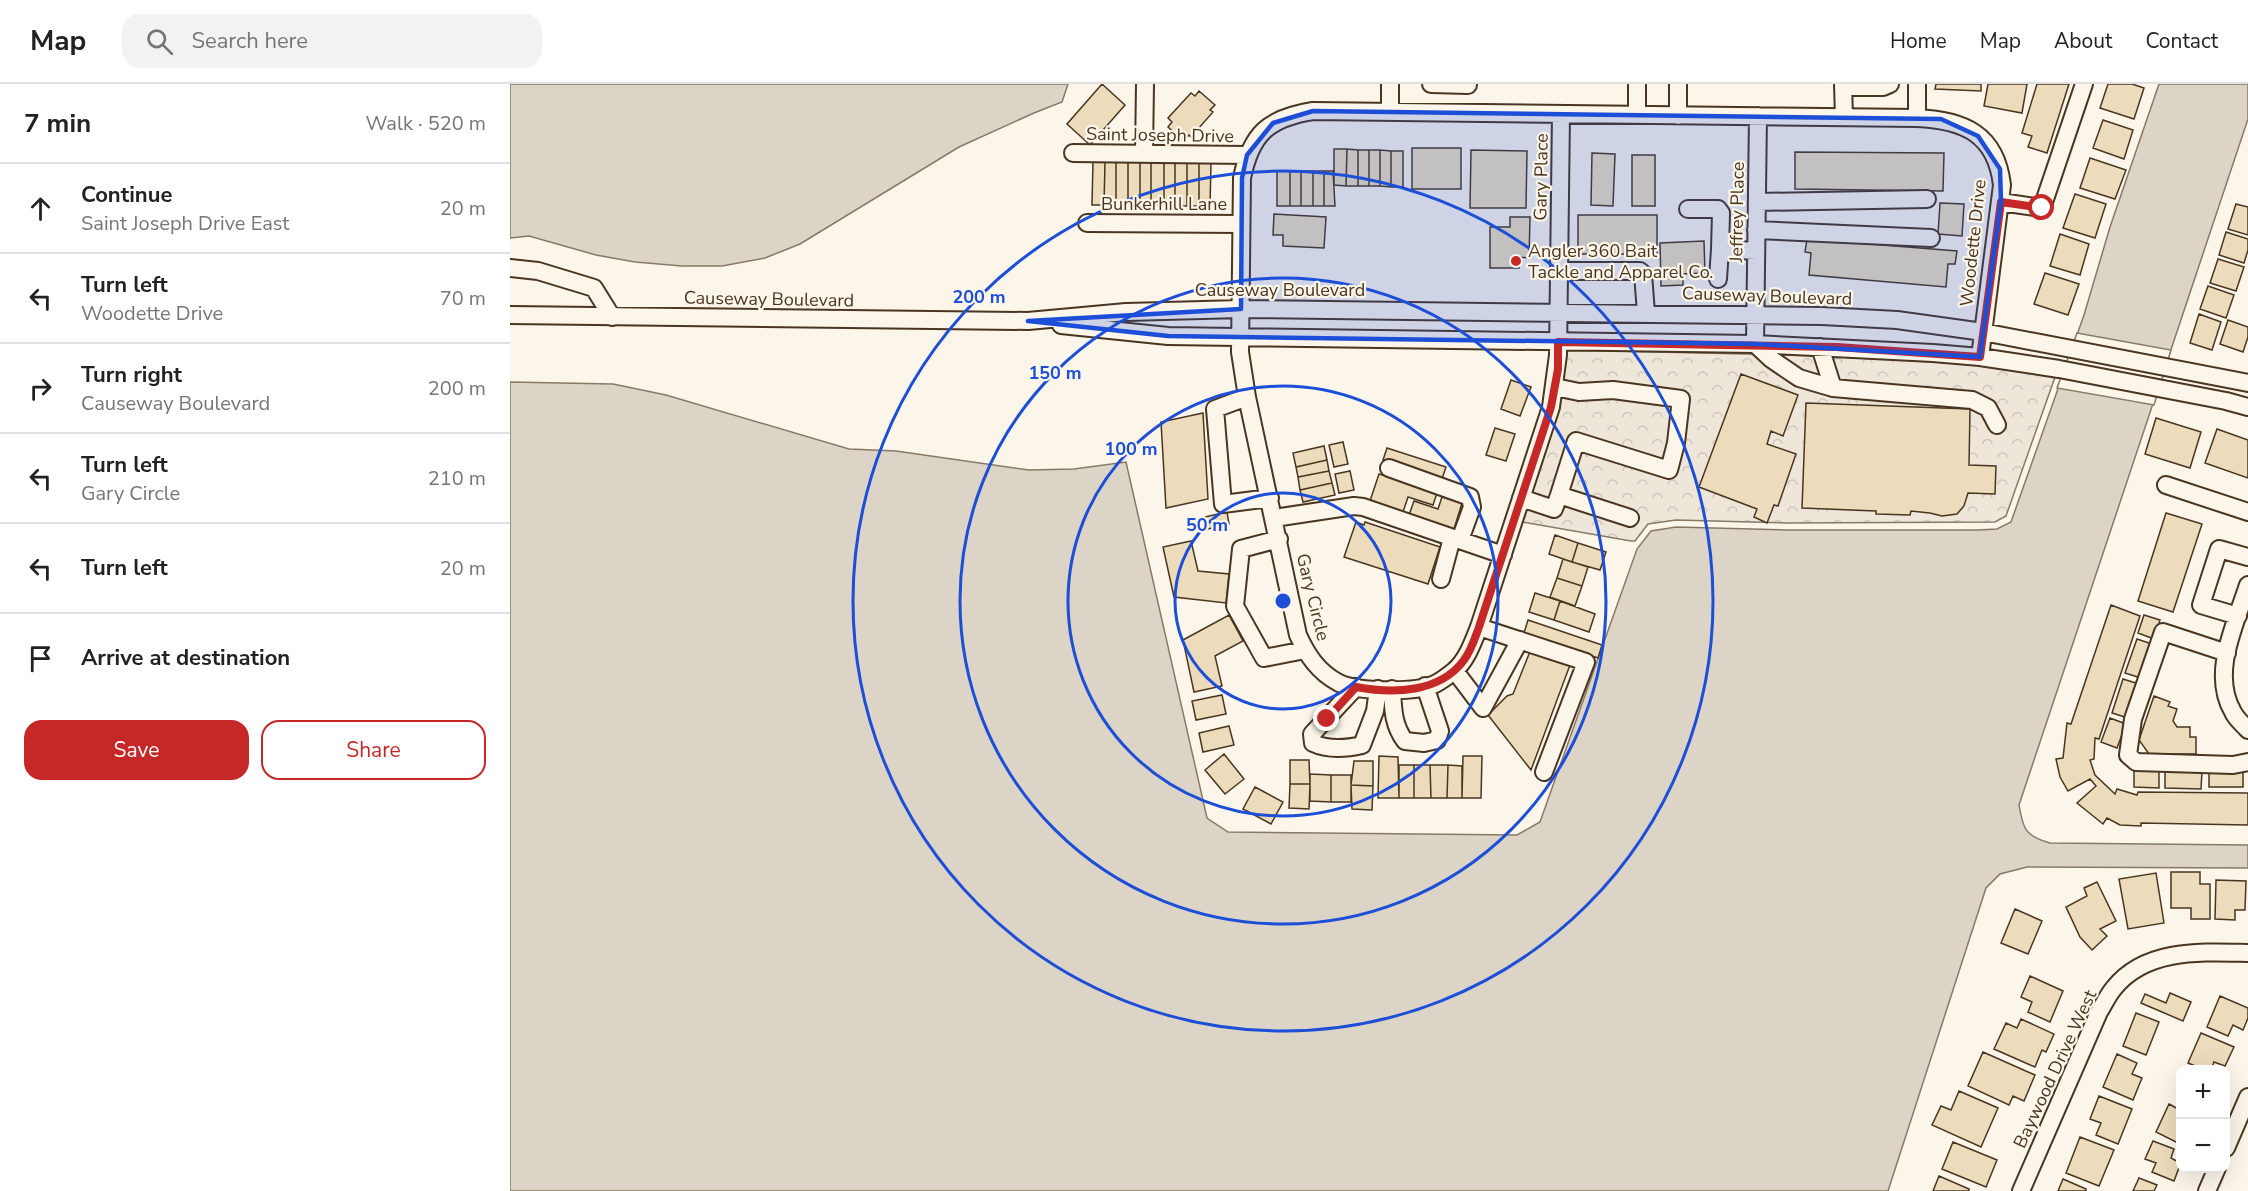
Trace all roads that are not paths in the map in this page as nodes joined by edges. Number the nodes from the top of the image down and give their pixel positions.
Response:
1 (1144, 84) edge
2 (1390, 84) edge
3 (1431, 84) edge
4 (1637, 84) edge
5 (1678, 84) edge
6 (1890, 84) edge
7 (1917, 84) edge
8 (2084, 84) edge
9 (1468, 85) edge
10 (1843, 85) edge
11 (1390, 112) junction
12 (1467, 113) junction
13 (1561, 114) junction
14 (1637, 115) junction
15 (1678, 116) junction
16 (1758, 116) junction
17 (1844, 117) junction
18 (1917, 118) junction
19 (1072, 153) dead end
20 (1144, 154) junction
21 (1247, 155) junction
22 (1927, 198) dead end
23 (1757, 202) junction
24 (2001, 202) junction
25 (1688, 209) dead end
26 (1087, 223) dead end
27 (1241, 224) junction
28 (1756, 230) junction
29 (1931, 238) dead end
30 (1720, 249) junction
31 (1756, 251) junction
32 (510, 268) edge
33 (1559, 270) junction
34 (1718, 279) dead end
35 (1240, 309) junction
36 (1559, 311) junction
37 (1646, 313) junction
38 (510, 315) edge
39 (1756, 315) junction
40 (612, 316) junction
41 (1028, 321) junction
42 (1983, 332) junction
43 (1240, 338) junction
44 (1558, 342) junction
45 (1755, 344) junction
46 (1820, 347) junction
47 (1980, 357) junction
48 (2248, 383) edge
49 (1555, 387) junction
50 (1833, 388) junction
51 (1247, 397) junction
52 (2248, 407) edge
53 (1997, 425) dead end
54 (1389, 468) dead end
55 (2166, 485) dead end
56 (1559, 495) junction
57 (1269, 498) junction
58 (1521, 498) junction
59 (2248, 512) edge
60 (1274, 518) junction
61 (1630, 518) dead end
62 (1279, 538) junction
63 (1456, 539) junction
64 (1503, 555) junction
65 (2248, 557) edge
66 (1442, 579) dead end
67 (2248, 585) edge
68 (2238, 616) junction
69 (1479, 627) junction
70 (1520, 640) junction
71 (1305, 650) junction
72 (2227, 653) junction
73 (1455, 671) junction
74 (1425, 686) junction
75 (1356, 687) junction
76 (1385, 689) junction
77 (2248, 730) edge
78 (2248, 762) edge
79 (1544, 772) dead end
80 (2248, 952) edge
81 (2248, 1097) edge
82 (2230, 1139) edge
83 (2215, 1173) edge
84 (2021, 1191) edge
85 (2207, 1191) edge

1 - 20 street
2 - 11 street
3 - 9 street
4 - 14 street
5 - 15 street
6 - 10 street
7 - 18 street
8 - 24 street
9 - 12 street
10 - 17 street
11 - 12 street, Woodette Drive
11 - 21 street, Woodette Drive
12 - 13 street, Woodette Drive
13 - 14 street, Woodette Drive
13 - 33 street, Gary Place
14 - 15 street, Woodette Drive
15 - 16 street, Woodette Drive
16 - 17 street, Woodette Drive
16 - 23 street, Jeffrey Place
17 - 18 street, Woodette Drive
18 - 24 street, Woodette Drive
19 - 20 street, Saint Joseph Drive
20 - 21 street, Saint Joseph Drive
21 - 27 street, Gary Circle
22 - 23 street
23 - 28 street, Jeffrey Place
24 - 42 street, Woodette Drive
25 - 30 street
26 - 27 street, Bunkerhill Lane
27 - 35 street, Gary Circle
28 - 29 street
28 - 31 street, Jeffrey Place
30 - 31 street
30 - 34 street
31 - 39 street, Jeffrey Place
32 - 40 street
33 - 36 street, Gary Place
33 - 37 street
35 - 36 street, Causeway Boulevard
35 - 41 street, Causeway Boulevard
35 - 43 street, Gary Circle
36 - 37 street, Causeway Boulevard
36 - 44 street, Gary Circle
37 - 39 street, Causeway Boulevard
38 - 40 street, Causeway Boulevard
39 - 42 street, Causeway Boulevard
39 - 45 street, Jeffrey Place
40 - 41 street, Causeway Boulevard
41 - 43 street, Causeway Boulevard
42 - 47 street, Woodette Drive
42 - 48 street, Causeway Boulevard
43 - 44 street, Causeway Boulevard
43 - 51 street, Gary Circle
44 - 45 street, Causeway Boulevard
44 - 49 street, Gary Circle
45 - 46 street, Causeway Boulevard
45 - 50 street
46 - 47 street, Causeway Boulevard
46 - 50 street
47 - 52 street, Causeway Boulevard
49 - 56 street
49 - 58 street, Gary Circle
50 - 53 street
51 - 57 street, Gary Circle
51 - 57 street
54 - 63 street
55 - 59 street
56 - 58 street
56 - 61 street
57 - 60 street, Gary Circle
58 - 64 street, Gary Circle
60 - 62 street, Gary Circle
60 - 63 street
62 - 71 street, Gary Circle
62 - 71 street
63 - 64 street
63 - 66 street
64 - 69 street, Gary Circle
65 - 68 street
67 - 68 street
68 - 72 street
69 - 70 street
69 - 73 street, Gary Circle
70 - 73 street
70 - 79 street
71 - 75 street, Gary Circle
72 - 77 street
72 - 78 street
73 - 74 street, Gary Circle
74 - 76 street, Gary Circle
74 - 76 street
75 - 76 street, Gary Circle
75 - 76 street
80 - 84 street, Baywood Drive West
81 - 82 street
83 - 85 street

